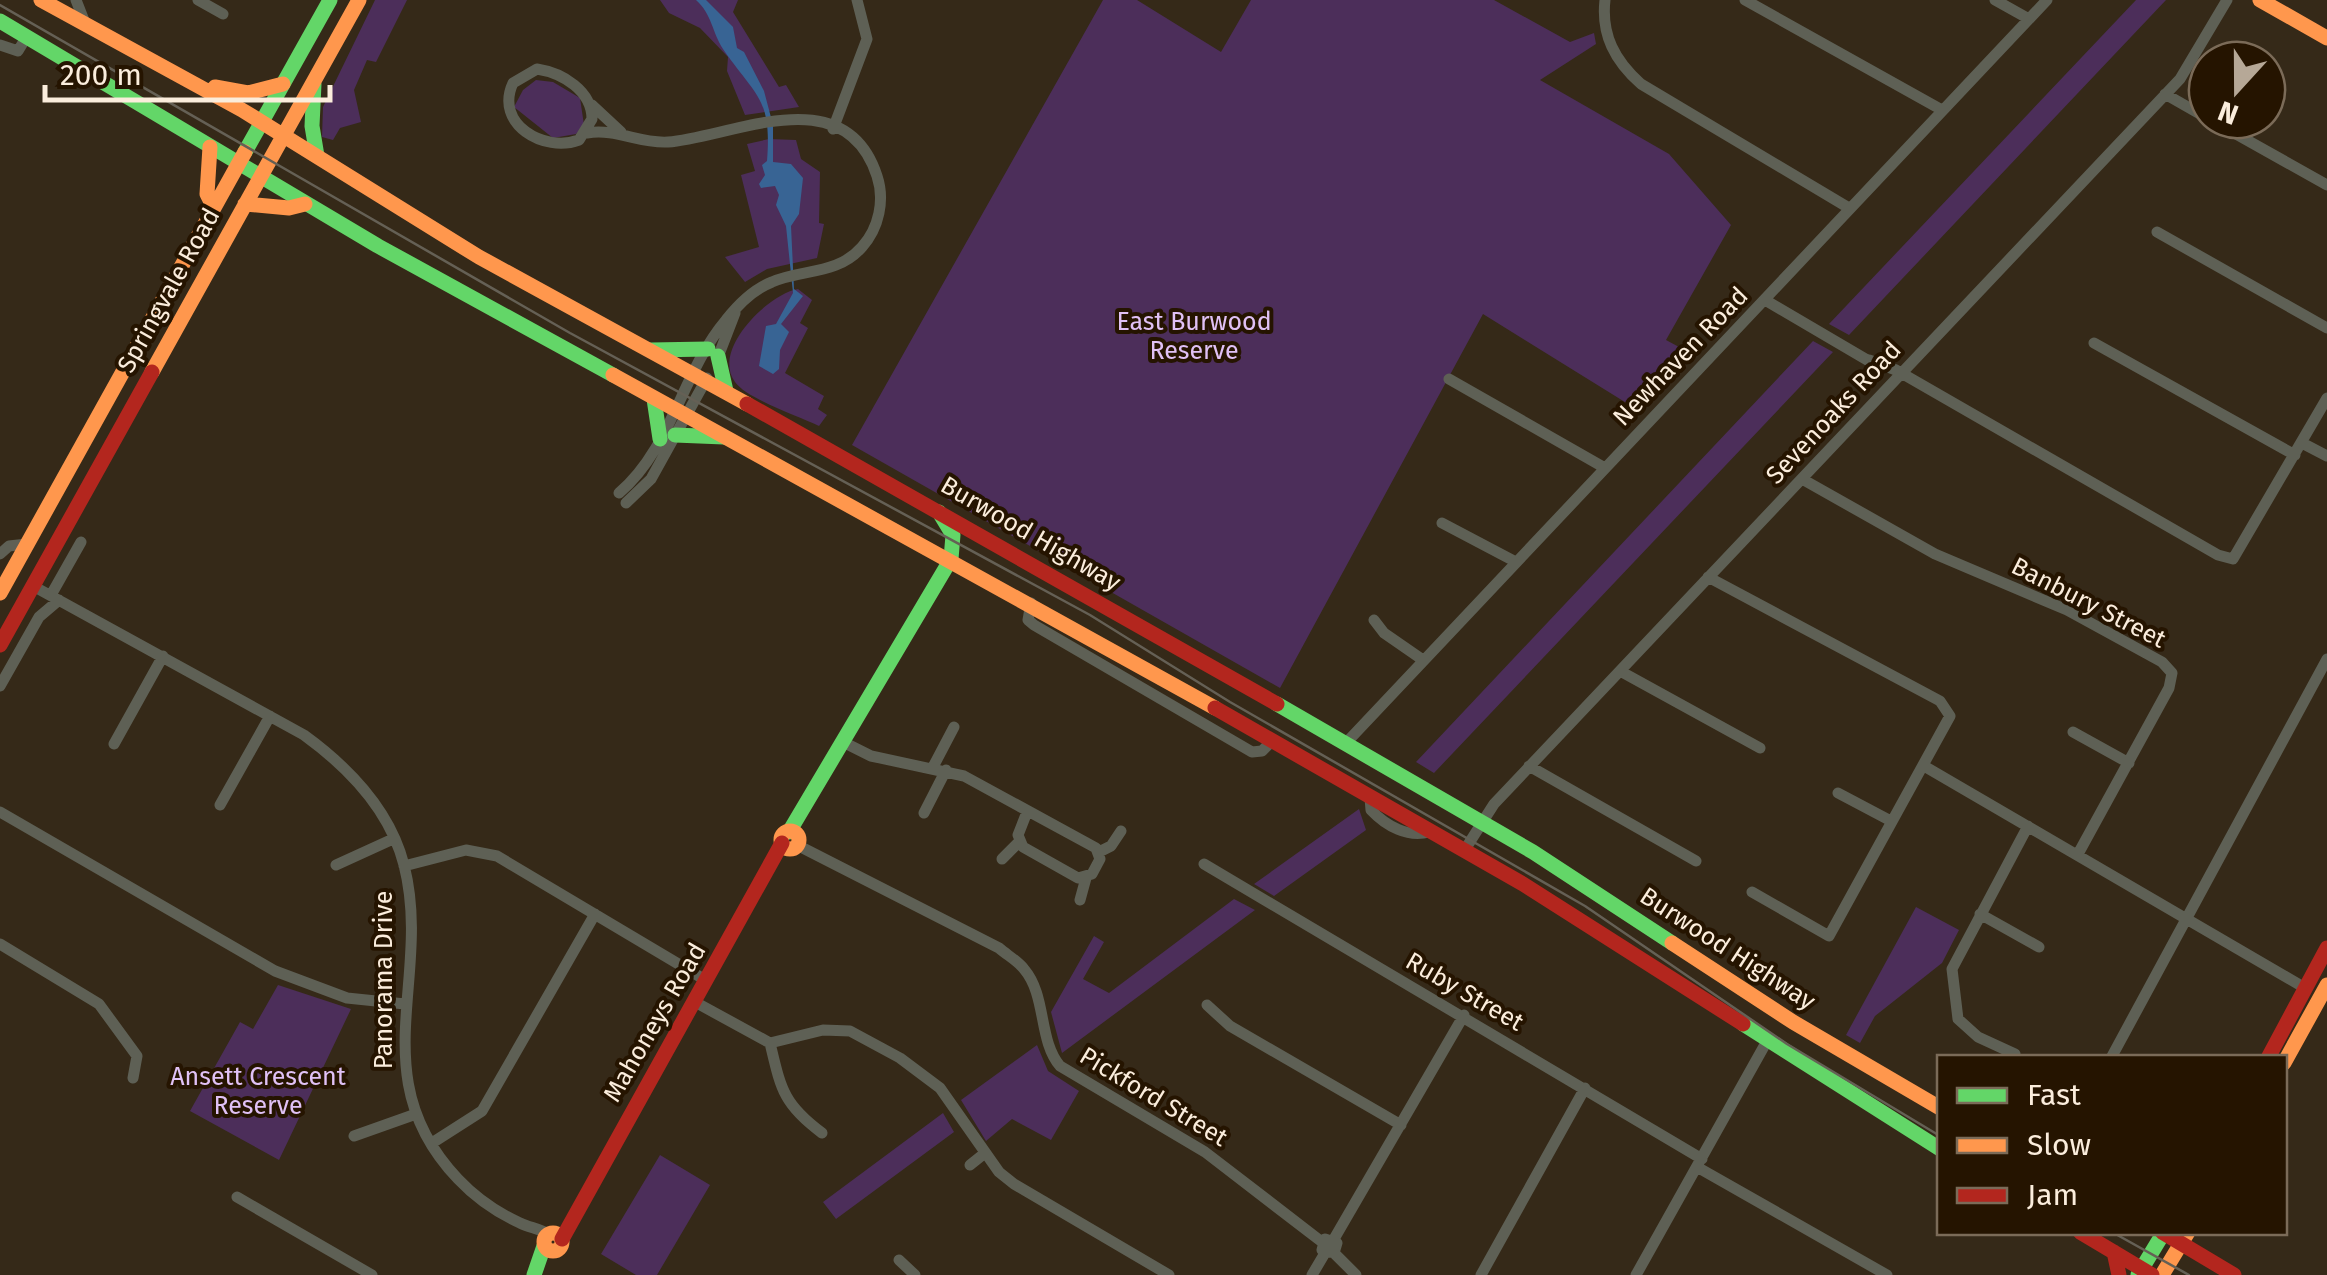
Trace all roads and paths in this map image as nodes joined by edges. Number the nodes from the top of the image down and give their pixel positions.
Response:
1 (40, 0) edge
2 (76, 0) edge
3 (198, 0) edge
4 (359, 0) edge
5 (857, 0) edge
6 (1604, 0) edge
7 (1745, 0) edge
8 (1994, 0) edge
9 (2047, 0) edge
10 (2228, 0) edge
11 (2260, 0) edge
12 (324, 3) edge
13 (223, 14) dead end
14 (2028, 19) junction
15 (0, 21) edge
16 (85, 23) junction
17 (2327, 38) edge
18 (22, 44) junction
19 (0, 45) edge
20 (314, 82) junction
21 (198, 84) junction
22 (283, 84) junction
23 (2165, 94) junction
24 (592, 105) junction
25 (2187, 106) edge
26 (1942, 110) junction
27 (262, 123) junction
28 (832, 128) junction
29 (620, 132) junction
30 (587, 133) junction
31 (283, 136) junction
32 (2247, 140) edge
33 (210, 147) junction
34 (316, 156) junction
35 (238, 164) junction
36 (260, 178) junction
37 (2327, 185) edge
38 (245, 204) junction
39 (305, 204) junction
40 (214, 208) junction
41 (1849, 208) junction
42 (2157, 232) dead end
43 (1765, 300) junction
44 (2327, 328) edge
45 (2094, 343) dead end
46 (644, 350) junction
47 (713, 353) junction
48 (1898, 375) junction
49 (699, 378) junction
50 (1449, 379) dead end
51 (726, 391) junction
52 (2327, 398) edge
53 (654, 399) junction
54 (682, 411) junction
55 (667, 437) junction
56 (731, 437) junction
57 (2302, 443) junction
58 (2295, 456) junction
59 (2327, 456) edge
60 (1605, 468) junction
61 (1802, 479) junction
62 (622, 498) dead end
63 (937, 508) junction
64 (1442, 522) dead end
65 (81, 542) dead end
66 (27, 544) junction
67 (935, 550) junction
68 (0, 554) edge
69 (951, 559) junction
70 (1516, 562) junction
71 (1712, 573) junction
72 (33, 586) junction
73 (0, 593) edge
74 (928, 595) junction
75 (55, 597) junction
76 (22, 606) junction
77 (1374, 620) dead end
78 (32, 628) junction
79 (0, 645) edge
80 (163, 656) junction
81 (2327, 658) edge
82 (1423, 660) junction
83 (1620, 670) junction
84 (0, 686) edge
85 (1266, 698) junction
86 (270, 716) junction
87 (954, 726) dead end
88 (2073, 732) dead end
89 (1272, 741) junction
90 (843, 742) junction
91 (1346, 743) junction
92 (114, 744) dead end
93 (1760, 748) dead end
94 (2129, 763) junction
95 (1529, 766) junction
96 (1924, 766) junction
97 (940, 768) junction
98 (1838, 792) dead end
99 (220, 805) dead end
100 (0, 812) edge
101 (1027, 812) junction
102 (924, 813) dead end
103 (1891, 821) junction
104 (1481, 822) junction
105 (2028, 826) junction
106 (1120, 831) dead end
107 (394, 838) junction
108 (792, 841) junction
109 (1019, 842) junction
110 (1464, 851) junction
111 (1099, 852) junction
112 (2078, 854) junction
113 (1002, 858) dead end
114 (1696, 861) dead end
115 (1204, 864) dead end
116 (336, 866) dead end
117 (404, 866) junction
118 (1086, 878) junction
119 (1752, 892) dead end
120 (1080, 900) dead end
121 (595, 914) junction
122 (1980, 914) junction
123 (2186, 918) junction
124 (0, 944) edge
125 (2039, 947) dead end
126 (2327, 948) edge
127 (707, 981) junction
128 (2305, 988) junction
129 (2324, 991) edge
130 (695, 1002) junction
131 (405, 1004) junction
132 (1207, 1005) dead end
133 (1464, 1016) junction
134 (770, 1042) junction
135 (1767, 1042) junction
136 (2015, 1054) dead end
137 (2113, 1055) edge
138 (2270, 1055) edge
139 (2287, 1057) edge
140 (1858, 1060) junction
141 (133, 1078) dead end
142 (1585, 1088) junction
143 (1937, 1106) edge
144 (416, 1114) junction
145 (1400, 1125) junction
146 (1909, 1130) junction
147 (822, 1133) dead end
148 (354, 1136) dead end
149 (432, 1144) junction
150 (1937, 1147) edge
151 (985, 1154) junction
152 (1699, 1162) junction
153 (970, 1165) dead end
154 (237, 1198) dead end
155 (2085, 1235) edge
156 (2162, 1235) edge
157 (2200, 1235) edge
158 (2185, 1238) edge
159 (550, 1241) junction
160 (1329, 1247) junction
161 (2114, 1252) junction
162 (2202, 1256) junction
163 (899, 1260) dead end
164 (2144, 1273) edge
165 (372, 1275) edge
166 (536, 1275) edge
167 (915, 1275) edge
168 (1169, 1275) edge
169 (1312, 1275) edge
170 (1356, 1275) edge
171 (1481, 1275) edge
172 (1636, 1275) edge
173 (1886, 1275) edge
174 (2119, 1275) edge
175 (2162, 1275) edge
176 (2234, 1275) edge

1 - 16 main road, Burwood Highway
2 - 16 street
3 - 13 street
4 - 20 main road, Springvale Road
5 - 28 street
6 - 41 street
7 - 26 street
8 - 14 street
9 - 14 street, Newhaven Road
10 - 23 street, Sevenoaks Road
11 - 17 main road
12 - 22 main road, Springvale Road
14 - 26 street, Newhaven Road
15 - 18 main road
16 - 21 main road, Burwood Highway
18 - 19 street
18 - 33 main road
20 - 31 main road, Springvale Road
20 - 34 main road
21 - 22 main road
21 - 27 main road, Burwood Highway
22 - 27 main road, Springvale Road
23 - 25 street
23 - 48 street, Sevenoaks Road
24 - 29 street
24 - 30 street
24 - 30 street
26 - 41 street, Newhaven Road
27 - 31 main road, Burwood Highway
27 - 35 main road, Springvale Road
28 - 29 street
28 - 47 street
29 - 30 street
31 - 34 main road, Burwood Highway
31 - 36 main road, Springvale Road
32 - 37 street
33 - 35 main road
33 - 40 main road
34 - 46 main road, Burwood Highway
35 - 36 main road
35 - 40 main road, Springvale Road
36 - 38 main road, Springvale Road
36 - 39 main road
38 - 39 main road
38 - 72 main road, Springvale Road
39 - 53 main road
40 - 66 main road, Springvale Road
41 - 43 street, Newhaven Road
42 - 44 street
43 - 48 street
43 - 60 street, Newhaven Road
45 - 58 street
46 - 47 main road
46 - 49 main road, Burwood Highway
47 - 49 street
47 - 51 main road
48 - 58 street
48 - 61 street, Sevenoaks Road
49 - 51 main road, Burwood Highway
49 - 54 street
50 - 60 street
51 - 63 main road, Burwood Highway
52 - 57 street
53 - 54 main road
53 - 55 main road
54 - 55 street
54 - 56 main road
55 - 56 main road
55 - 62 street
56 - 67 main road
57 - 58 street
57 - 59 street
60 - 70 street, Newhaven Road
61 - 71 street, Sevenoaks Road
61 - 94 street, Banbury Street
63 - 69 main road
63 - 85 main road, Burwood Highway
64 - 70 street
65 - 75 street
66 - 68 street
66 - 73 main road, Springvale Road
67 - 69 main road
67 - 74 main road, Mahoneys Road
69 - 74 main road, Mahoneys Road
69 - 89 main road
70 - 82 street, Newhaven Road
71 - 83 street, Sevenoaks Road
71 - 96 street
72 - 75 street, Panorama Drive
72 - 76 main road, Springvale Road
74 - 90 main road, Mahoneys Road
75 - 78 street
75 - 80 street, Panorama Drive
76 - 78 street
76 - 79 main road, Springvale Road
77 - 82 street
78 - 84 street
80 - 86 street, Panorama Drive
80 - 92 street
81 - 123 street
82 - 91 street, Newhaven Road
83 - 93 street
83 - 95 street, Sevenoaks Road
85 - 89 main road
85 - 91 main road, Burwood Highway
86 - 99 street
86 - 107 street, Panorama Drive
87 - 97 street
88 - 94 street
89 - 110 main road
90 - 97 street
90 - 108 main road, Mahoneys Road
91 - 104 main road, Burwood Highway
94 - 112 street, Banbury Street
95 - 104 street, Sevenoaks Road
95 - 114 street
96 - 103 street
96 - 105 street
97 - 101 street
97 - 102 street
98 - 103 street
100 - 131 street
101 - 109 street
101 - 111 street
103 - 119 street
104 - 110 street, Sevenoaks Road
104 - 140 main road, Burwood Highway
105 - 112 street
105 - 122 street
106 - 111 street
107 - 116 street
107 - 117 street, Panorama Drive
108 - 127 main road, Mahoneys Road
108 - 160 street, Pickford Street
109 - 113 street
109 - 118 street
110 - 135 main road
111 - 118 street
112 - 123 street
115 - 133 street, Ruby Street
117 - 121 street
117 - 131 street, Panorama Drive
118 - 120 street
121 - 127 street
121 - 149 street
122 - 125 street
122 - 136 street
123 - 128 street
123 - 137 street
124 - 141 street
126 - 128 main road
127 - 130 main road, Mahoneys Road
128 - 129 main road
128 - 138 main road
129 - 139 main road
130 - 134 street
130 - 159 main road, Mahoneys Road
131 - 144 street, Panorama Drive
132 - 145 street
133 - 142 street, Ruby Street
133 - 145 street
134 - 147 street
134 - 151 street
135 - 146 main road
135 - 152 street
140 - 143 main road, Burwood Highway
140 - 146 main road
142 - 152 street, Ruby Street
142 - 171 street
144 - 148 street
144 - 149 street, Panorama Drive
145 - 160 street
146 - 150 main road
149 - 159 street, Panorama Drive
151 - 153 street
151 - 168 street
152 - 172 street
152 - 173 street, Ruby Street
154 - 165 street
155 - 161 main road
156 - 164 main road
157 - 162 main road
158 - 162 main road
158 - 175 main road
159 - 166 main road, Mahoneys Road
160 - 169 street
160 - 170 street, Pickford Street
161 - 164 main road
161 - 174 main road
162 - 176 main road
163 - 167 street

